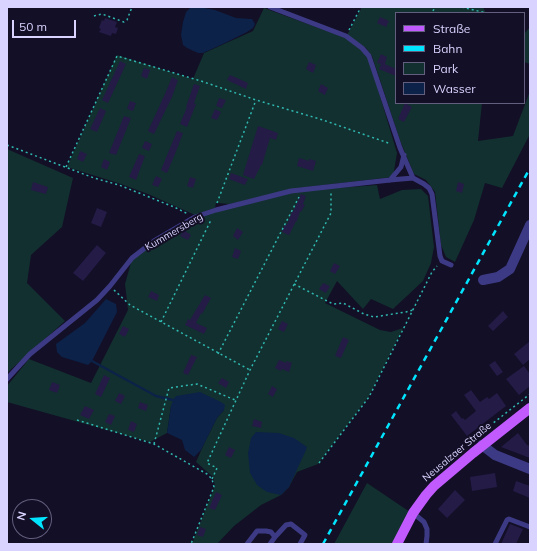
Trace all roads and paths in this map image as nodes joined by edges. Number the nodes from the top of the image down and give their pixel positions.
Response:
1 (132, 7) edge
2 (270, 7) edge
3 (361, 7) edge
4 (435, 7) edge
5 (462, 7) edge
6 (433, 11) dead end
7 (482, 12) edge
8 (94, 16) dead end
9 (346, 36) junction
10 (7, 145) edge
11 (400, 148) junction
12 (404, 155) junction
13 (66, 168) junction
14 (413, 178) junction
15 (390, 180) junction
16 (330, 187) junction
17 (302, 189) junction
18 (195, 217) junction
19 (530, 225) edge
20 (442, 260) junction
21 (450, 265) dead end
22 (483, 280) dead end
23 (294, 284) junction
24 (110, 286) junction
25 (413, 310) junction
26 (218, 354) junction
27 (250, 370) junction
28 (7, 379) edge
29 (235, 400) junction
30 (530, 408) edge
31 (77, 420) dead end
32 (154, 444) junction
33 (482, 445) junction
34 (319, 463) dead end
35 (530, 468) edge
36 (212, 479) junction
37 (413, 514) junction
38 (530, 527) edge
39 (275, 537) junction
40 (191, 544) edge
41 (246, 544) edge
42 (270, 544) edge
43 (300, 544) edge
44 (397, 544) edge
45 (426, 544) edge
46 (495, 544) edge

1 - 8 path
2 - 9 lane
3 - 9 path
4 - 6 path
5 - 7 path
9 - 11 lane
10 - 13 path
11 - 12 lane
11 - 13 path
12 - 14 lane
12 - 15 lane
13 - 18 path
14 - 15 lane, Kummersberg
14 - 20 lane
15 - 16 lane, Kummersberg
16 - 17 lane, Kummersberg
16 - 23 path
17 - 18 lane, Kummersberg
17 - 26 path
18 - 24 lane, Kummersberg
19 - 22 street
20 - 21 lane
20 - 25 path
23 - 25 path
23 - 27 path
24 - 26 path
24 - 28 lane, Kummersberg
25 - 34 path
26 - 27 path
27 - 29 path
29 - 32 path
29 - 36 path
30 - 33 main road, Neusalzaer Straße
31 - 32 path
32 - 36 path
33 - 35 street
33 - 37 main road, Neusalzaer Straße
36 - 40 path
37 - 44 main road, Neusalzaer Straße
37 - 45 lane
38 - 46 lane
39 - 41 lane
39 - 42 lane
39 - 43 lane

